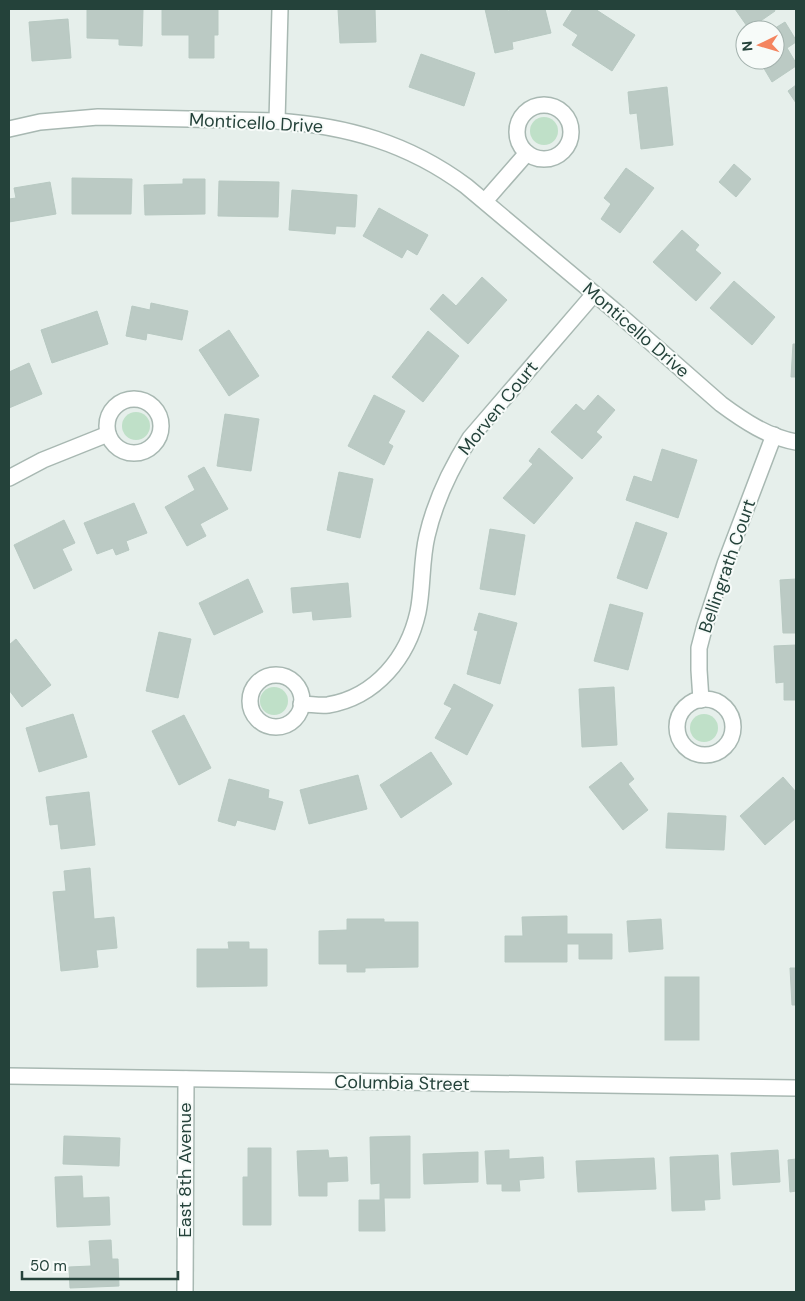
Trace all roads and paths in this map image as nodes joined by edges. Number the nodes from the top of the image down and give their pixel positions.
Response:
1 (280, 9) edge
2 (277, 121) junction
3 (9, 129) edge
4 (527, 153) dead end
5 (485, 202) junction
6 (594, 294) junction
7 (108, 434) dead end
8 (774, 435) junction
9 (796, 442) edge
10 (9, 478) edge
11 (701, 700) dead end
12 (302, 704) dead end
13 (9, 1076) edge
14 (186, 1079) junction
15 (796, 1088) edge
16 (185, 1292) edge

1 - 2 street
2 - 3 street, Monticello Drive
2 - 5 street, Monticello Drive
4 - 5 street
5 - 6 street, Monticello Drive
6 - 8 street, Monticello Drive
6 - 12 street, Morven Court
7 - 10 street
8 - 9 street, Monticello Drive
8 - 11 street, Bellingrath Court
13 - 14 street, Columbia Street
14 - 15 street, Columbia Street
14 - 16 street, East 8th Avenue

